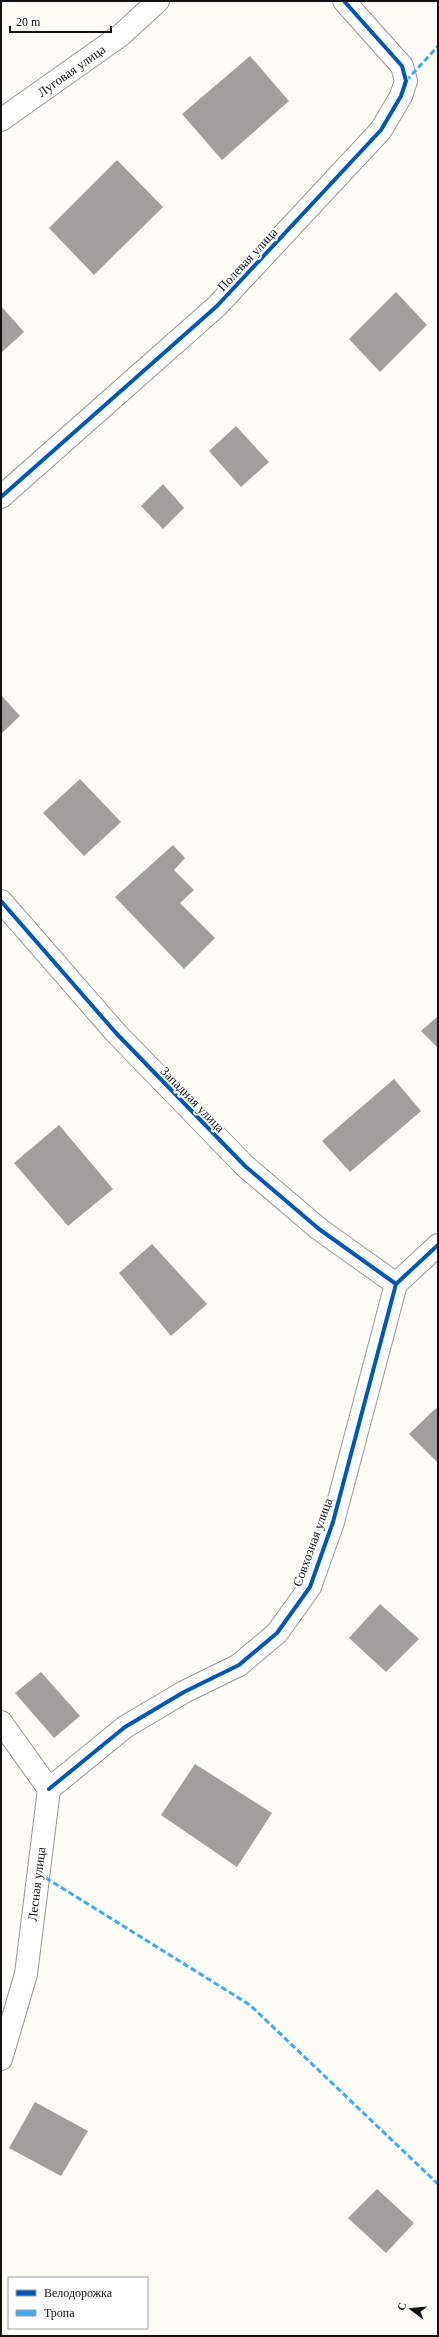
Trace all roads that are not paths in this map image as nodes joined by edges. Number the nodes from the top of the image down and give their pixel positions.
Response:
1 (158, 1) edge
2 (344, 1) edge
3 (1, 120) edge
4 (1, 497) edge
5 (1, 901) edge
6 (438, 1245) edge
7 (396, 1284) junction
8 (1, 1722) edge
9 (49, 1790) junction
10 (1, 2056) edge

1 - 3 street, Луговая улица
2 - 4 street, Полевая улица
5 - 7 street, Западная улица
6 - 7 street
7 - 9 street, Совхозная улица
8 - 9 street
9 - 10 street, Лесная улица

